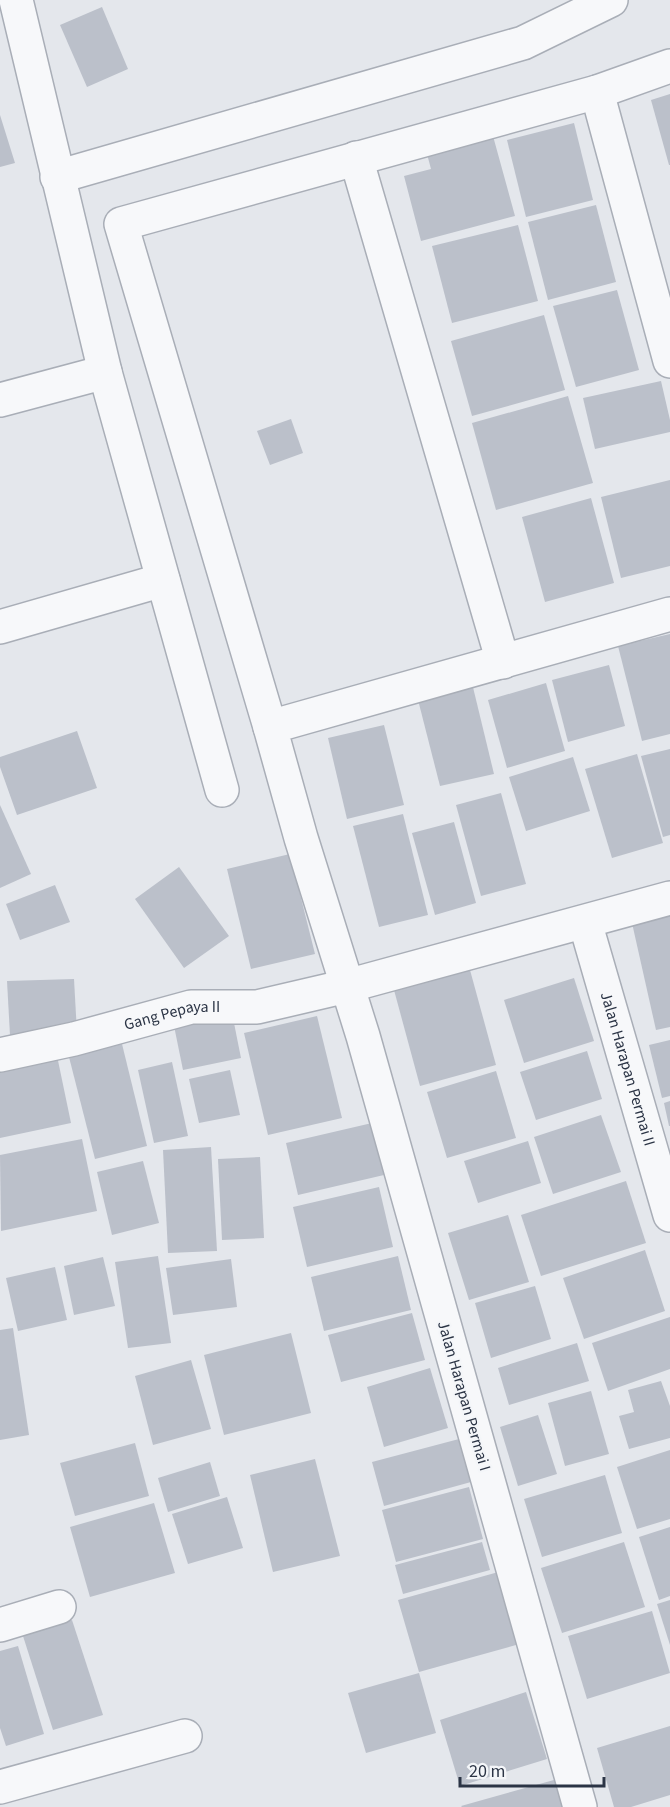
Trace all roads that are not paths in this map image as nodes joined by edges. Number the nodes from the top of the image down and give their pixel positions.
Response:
1 (16, 0) edge
2 (611, 0) edge
3 (670, 66) edge
4 (597, 92) junction
5 (356, 158) junction
6 (57, 177) junction
7 (670, 361) edge
8 (105, 372) junction
9 (0, 400) edge
10 (163, 580) junction
11 (670, 614) edge
12 (0, 627) edge
13 (503, 662) junction
14 (270, 727) junction
15 (222, 790) dead end
16 (670, 898) edge
17 (585, 922) junction
18 (347, 986) junction
19 (0, 1055) edge
20 (670, 1215) edge
21 (59, 1607) dead end
22 (0, 1625) edge
23 (185, 1736) dead end
24 (0, 1787) edge
25 (580, 1807) edge

1 - 6 street
2 - 6 street
3 - 4 street
4 - 5 street
4 - 7 street
5 - 13 street
5 - 14 street, Jalan Harapan Permai I
6 - 8 street
8 - 9 street
8 - 10 street
10 - 12 street
10 - 15 street
11 - 13 street
13 - 14 street
14 - 18 street, Jalan Harapan Permai I
16 - 17 street, Gang Pepaya II
17 - 18 street, Gang Pepaya II
17 - 20 street, Jalan Harapan Permai II
18 - 19 street, Gang Pepaya II
18 - 25 street, Jalan Harapan Permai I
21 - 22 street
23 - 24 street

